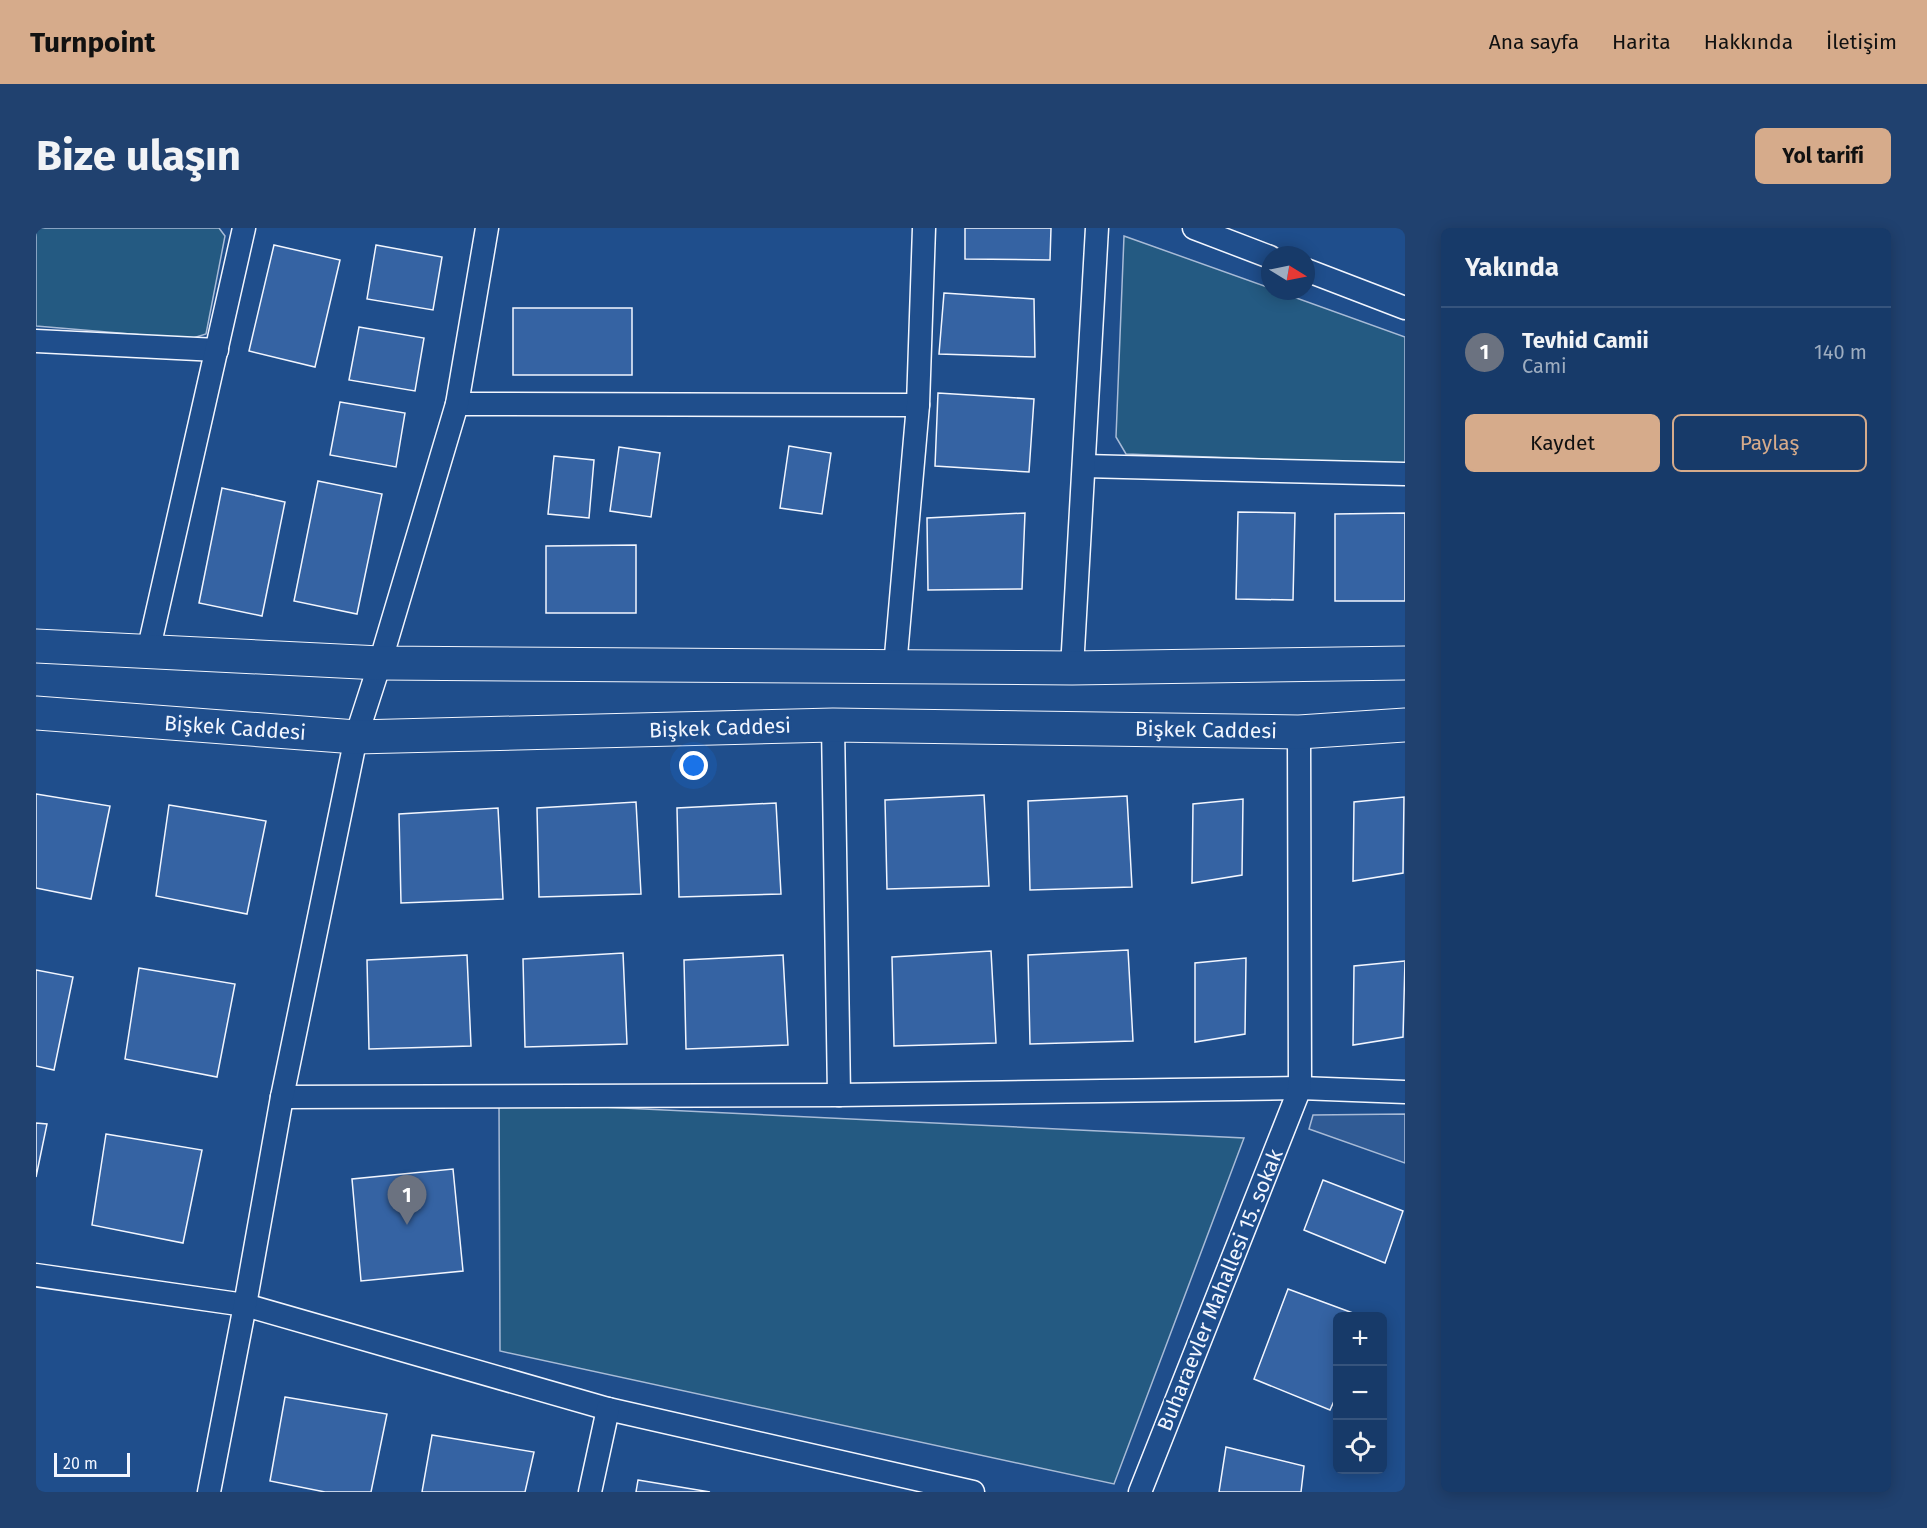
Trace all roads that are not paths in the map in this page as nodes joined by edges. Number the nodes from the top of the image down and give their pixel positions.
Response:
1 (244, 228) edge
2 (487, 228) edge
3 (924, 228) edge
4 (1097, 228) edge
5 (1194, 228) edge
6 (1261, 254) edge
7 (1315, 273) edge
8 (1405, 308) edge
9 (36, 341) edge
10 (217, 350) junction
11 (457, 404) junction
12 (918, 405) junction
13 (1084, 466) junction
14 (1405, 474) edge
15 (36, 646) edge
16 (148, 652) junction
17 (380, 663) junction
18 (1405, 663) edge
19 (895, 667) junction
20 (1072, 668) junction
21 (36, 713) edge
22 (833, 725) junction
23 (1405, 725) edge
24 (1299, 732) junction
25 (356, 737) junction
26 (1300, 1088) junction
27 (1405, 1092) edge
28 (838, 1095) junction
29 (282, 1096) junction
30 (36, 1275) edge
31 (245, 1305) junction
32 (608, 1409) junction
33 (209, 1492) edge
34 (590, 1492) edge
35 (973, 1492) edge
36 (1140, 1492) edge

1 - 10 street
2 - 11 street
3 - 12 street
4 - 13 street
5 - 6 street
7 - 8 street
9 - 10 street
10 - 16 street
11 - 12 street
11 - 17 street
12 - 19 street
13 - 14 street
13 - 20 street
15 - 16 street
16 - 17 street
17 - 19 street
17 - 25 street
18 - 20 street
19 - 20 street
21 - 25 street, Bişkek Caddesi
22 - 24 street, Bişkek Caddesi
22 - 25 street, Bişkek Caddesi
22 - 28 street
23 - 24 street, Bişkek Caddesi
24 - 26 street
25 - 29 street
26 - 27 street
26 - 28 street
26 - 36 street, Buharaevler Mahallesi 15. sokak
28 - 29 street
29 - 31 street
30 - 31 street
31 - 32 street
31 - 33 street
32 - 34 street
32 - 35 street

